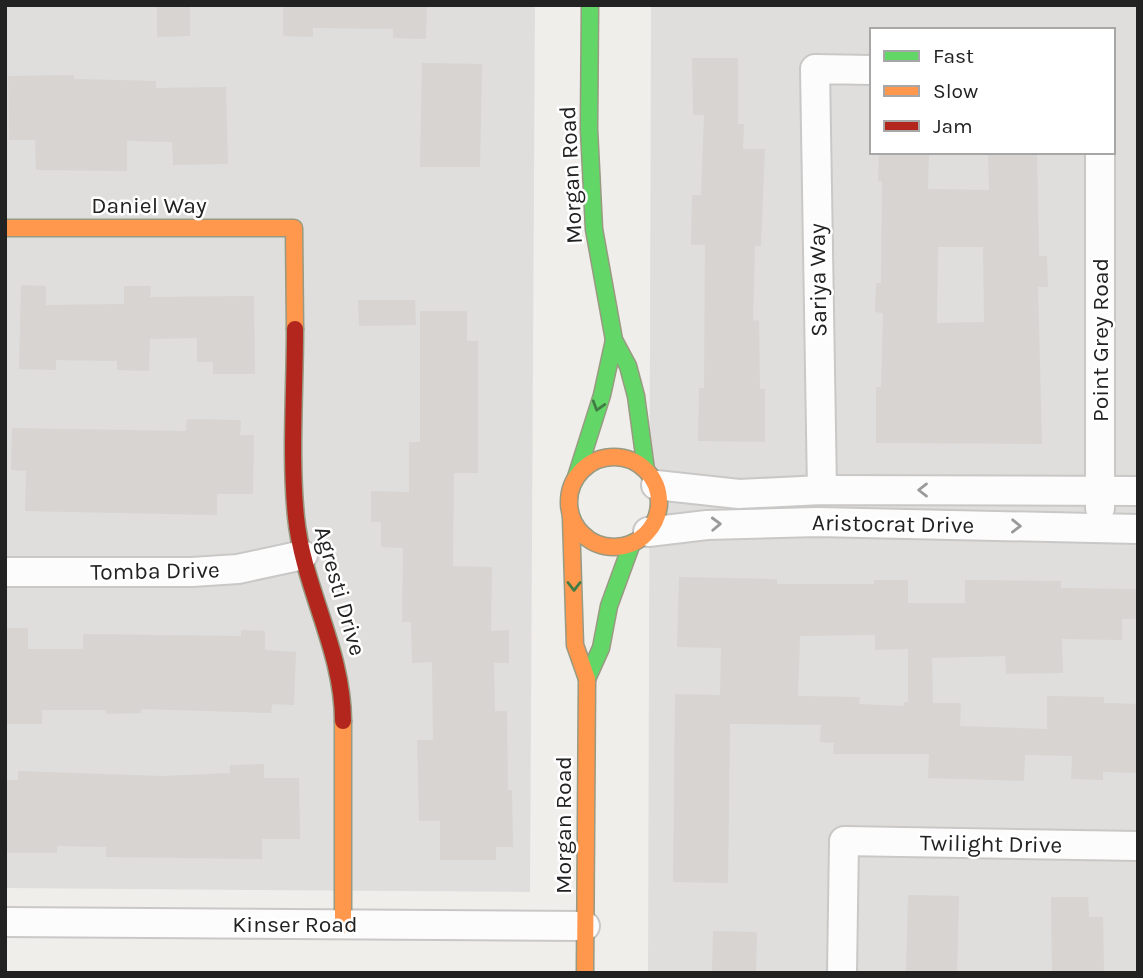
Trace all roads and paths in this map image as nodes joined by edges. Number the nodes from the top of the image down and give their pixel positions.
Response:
1 (590, 5) edge
2 (870, 70) edge
3 (1100, 154) edge
4 (5, 228) edge
5 (294, 228) joint
6 (614, 340) junction
7 (576, 477) junction
8 (651, 478) junction
9 (822, 490) junction
10 (1100, 491) junction
11 (1138, 491) edge
12 (571, 518) junction
13 (1100, 528) junction
14 (1138, 529) edge
15 (640, 538) junction
16 (303, 555) junction
17 (5, 572) edge
18 (587, 678) junction
19 (1138, 846) edge
20 (5, 922) edge
21 (343, 925) junction
22 (585, 926) junction
23 (585, 973) edge
24 (842, 973) edge

1 - 6 street, Morgan Road
2 - 9 street, Sariya Way
3 - 10 street, Point Grey Road
4 - 5 street, Daniel Way
5 - 16 street, Agresti Drive
6 -> 7 street, Morgan Road
6 - 8 street, Morgan Road
7 - 8 street
7 - 12 street
8 - 9 street, Aristocrat Drive
8 - 15 street
10 -> 9 street, Aristocrat Drive
10 - 11 street, Aristocrat Drive
10 - 13 street, Point Grey Road
12 - 15 street
12 -> 18 street, Morgan Road
13 - 14 street, Aristocrat Drive
15 -> 13 street, Aristocrat Drive
15 - 18 street, Morgan Road
16 - 17 street, Tomba Drive
16 - 21 street, Agresti Drive
18 - 22 street, Morgan Road
19 - 24 street, Twilight Drive
20 - 21 street, Kinser Road
21 - 22 street, Kinser Road
22 - 23 street, Morgan Road

